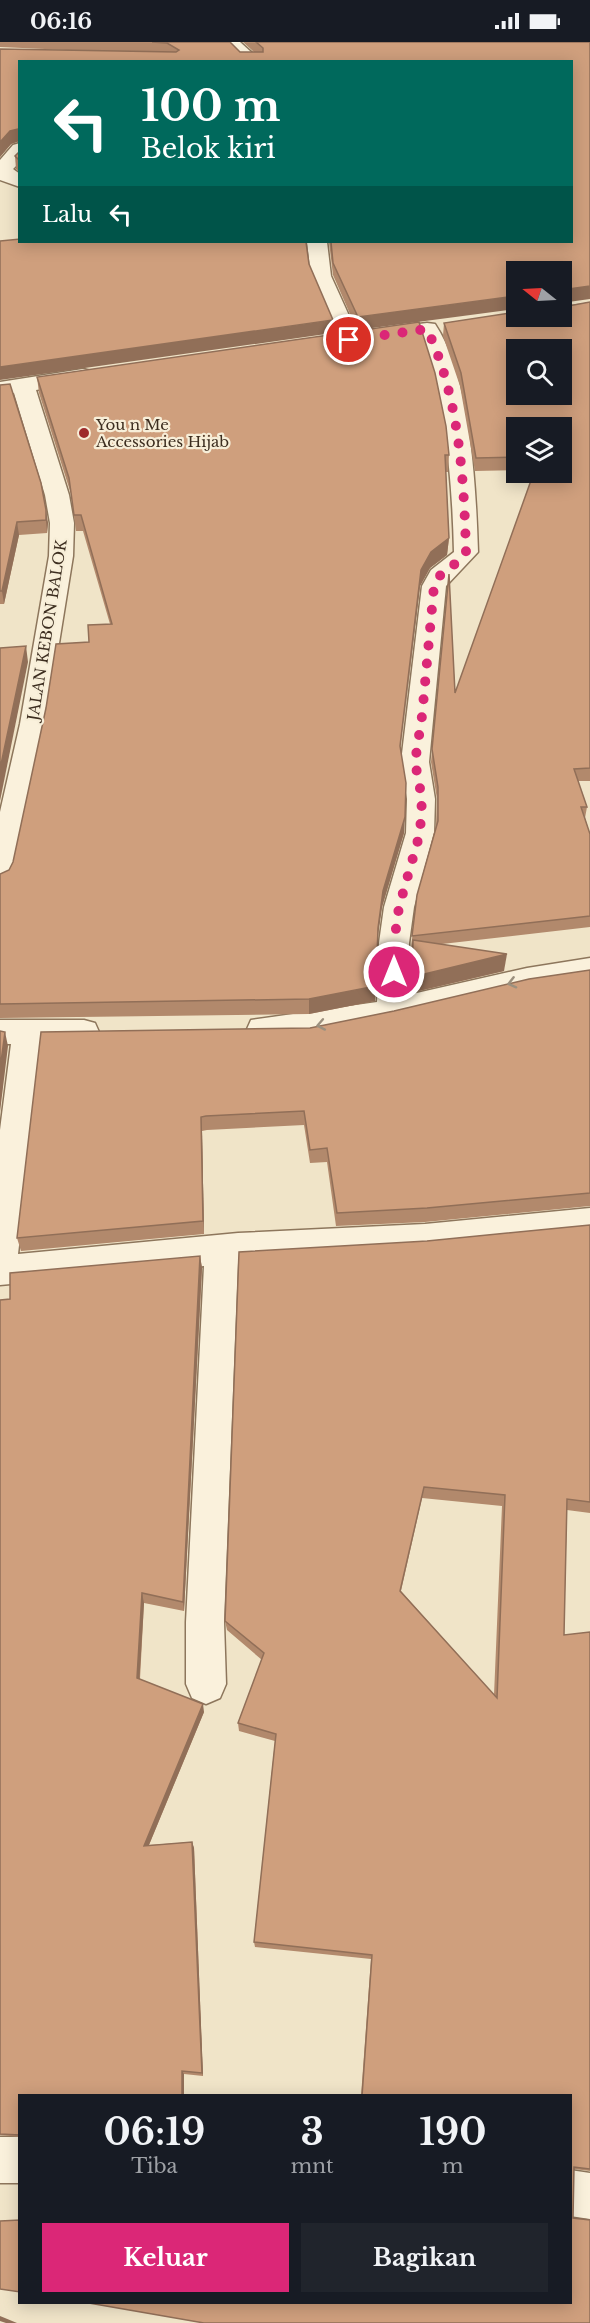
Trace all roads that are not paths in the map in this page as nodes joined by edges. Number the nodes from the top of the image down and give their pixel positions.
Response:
1 (229, 42) edge
2 (251, 60) edge
3 (18, 152) edge
4 (13, 179) edge
5 (318, 243) edge
6 (427, 329) dead end
7 (371, 337) edge
8 (349, 340) junction
9 (326, 343) edge
10 (100, 374) edge
11 (11, 387) edge
12 (0, 877) edge
13 (590, 970) edge
14 (392, 1012) junction
15 (237, 1030) edge
16 (116, 1031) edge
17 (14, 1033) edge
18 (590, 1222) edge
19 (222, 1250) junction
20 (0, 1262) edge
21 (0, 1270) edge
22 (206, 1684) dead end
23 (0, 2160) edge
24 (18, 2160) edge
25 (572, 2193) edge
26 (590, 2196) edge

1 - 2 street
3 - 4 street
5 - 8 street
6 - 14 street
7 - 8 street
8 - 9 street
10 - 11 street
11 - 12 street, JALAN KEBON BALOK
13 -> 14 street
14 -> 15 street
16 - 17 street
17 - 20 street
18 - 19 street
19 - 21 street
19 - 22 street
23 - 24 street
25 - 26 street

